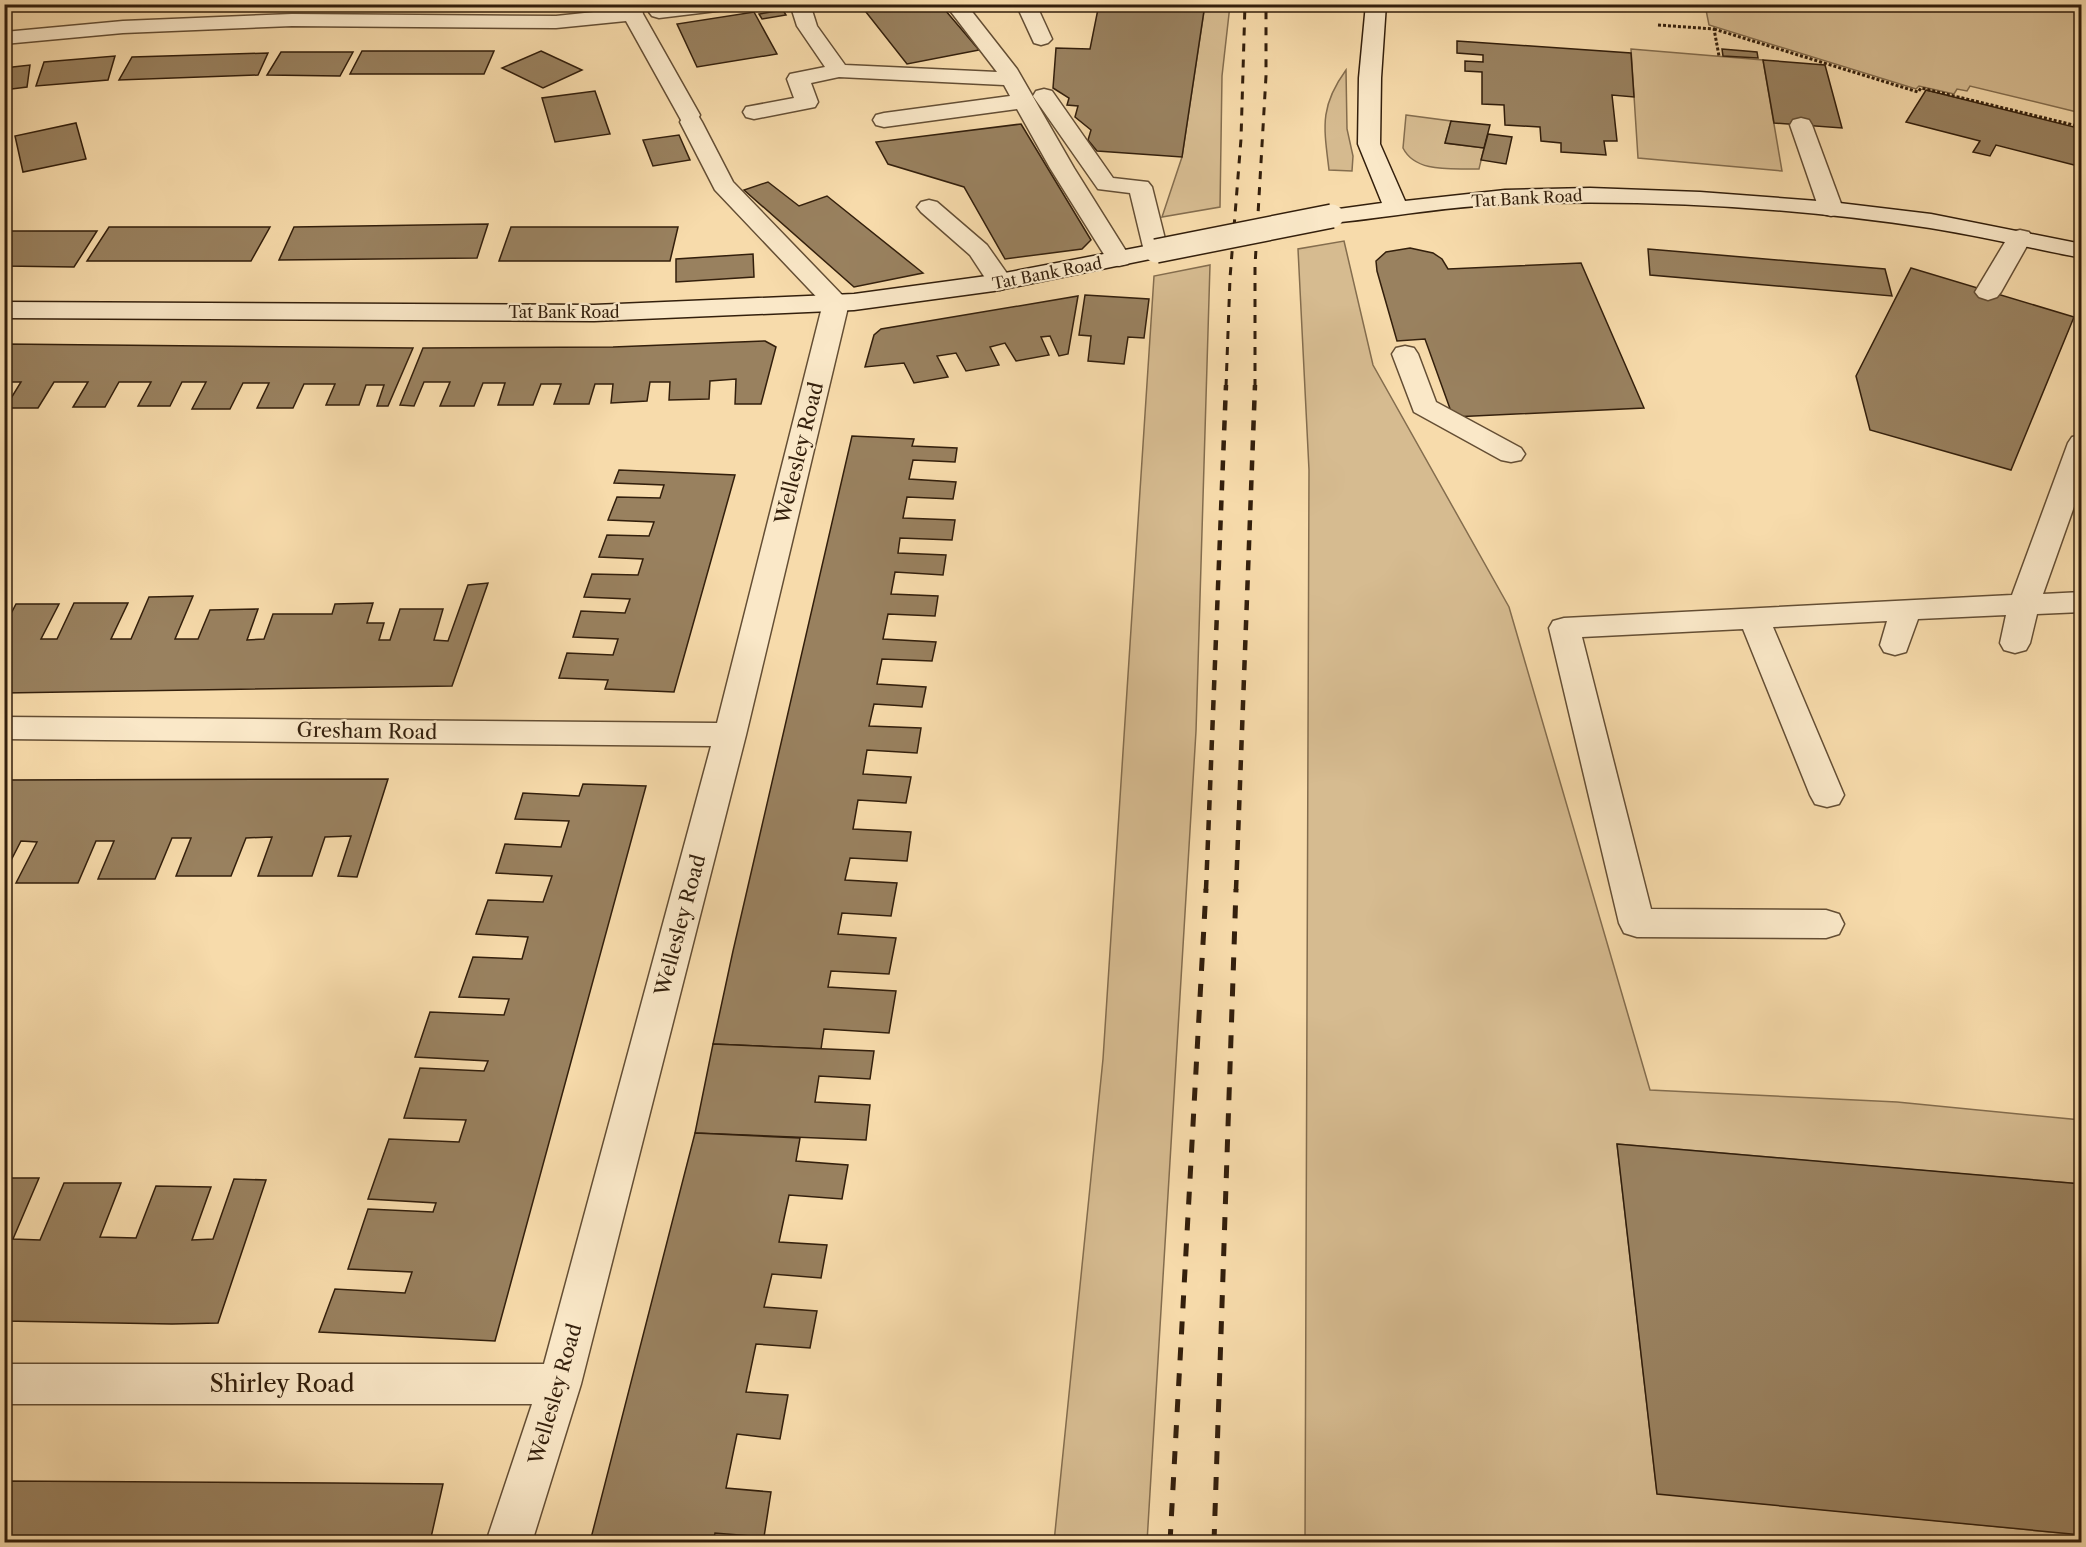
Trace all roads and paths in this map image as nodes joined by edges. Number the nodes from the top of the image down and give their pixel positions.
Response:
1 (725, 4) edge
2 (800, 4) edge
3 (955, 4) edge
4 (1026, 4) edge
5 (1376, 4) edge
6 (632, 9) edge
7 (659, 12) dead end
8 (1658, 25) dead end
9 (1714, 29) junction
10 (4, 38) edge
11 (1041, 39) dead end
12 (1719, 56) dead end
13 (839, 71) junction
14 (1012, 79) junction
15 (1030, 93) junction
16 (754, 112) dead end
17 (884, 120) dead end
18 (1801, 125) dead end
19 (2082, 126) edge
20 (929, 207) dead end
21 (1396, 208) junction
22 (1831, 209) junction
23 (2020, 237) junction
24 (1156, 251) junction
25 (2082, 251) edge
26 (1119, 259) junction
27 (1000, 282) junction
28 (1988, 292) dead end
29 (836, 303) junction
30 (4, 310) edge
31 (1405, 354) dead end
32 (2082, 443) edge
33 (1511, 454) dead end
34 (2082, 602) edge
35 (2024, 605) junction
36 (1906, 610) junction
37 (1754, 618) junction
38 (2015, 643) dead end
39 (1895, 645) dead end
40 (4, 728) edge
41 (730, 735) junction
42 (1827, 795) dead end
43 (1826, 924) dead end
44 (4, 1384) edge
45 (560, 1384) junction
46 (509, 1542) edge

1 - 7 street
2 - 13 street
3 - 14 street
4 - 11 street
5 - 21 street
6 - 10 street
6 - 29 street
8 - 9 path
9 - 12 path
9 - 19 path
13 - 14 street
13 - 16 street
14 - 15 street
15 - 17 street
15 - 24 street
15 - 26 street
18 - 22 street
20 - 27 street
21 - 22 street, Tat Bank Road
21 - 24 street, Tat Bank Road, bridge
22 - 23 street, Tat Bank Road
23 - 25 street, Tat Bank Road
23 - 28 street
24 - 26 street, Tat Bank Road
26 - 27 street, Tat Bank Road
27 - 29 street, Tat Bank Road
29 - 30 street, Tat Bank Road
29 - 41 street, Wellesley Road
31 - 33 street
32 - 35 street
34 - 35 street
35 - 36 street
35 - 38 street
36 - 37 street
36 - 39 street
37 - 42 street
37 - 43 street
40 - 41 street, Gresham Road
41 - 45 street, Wellesley Road
44 - 45 street, Shirley Road
45 - 46 street, Wellesley Road

